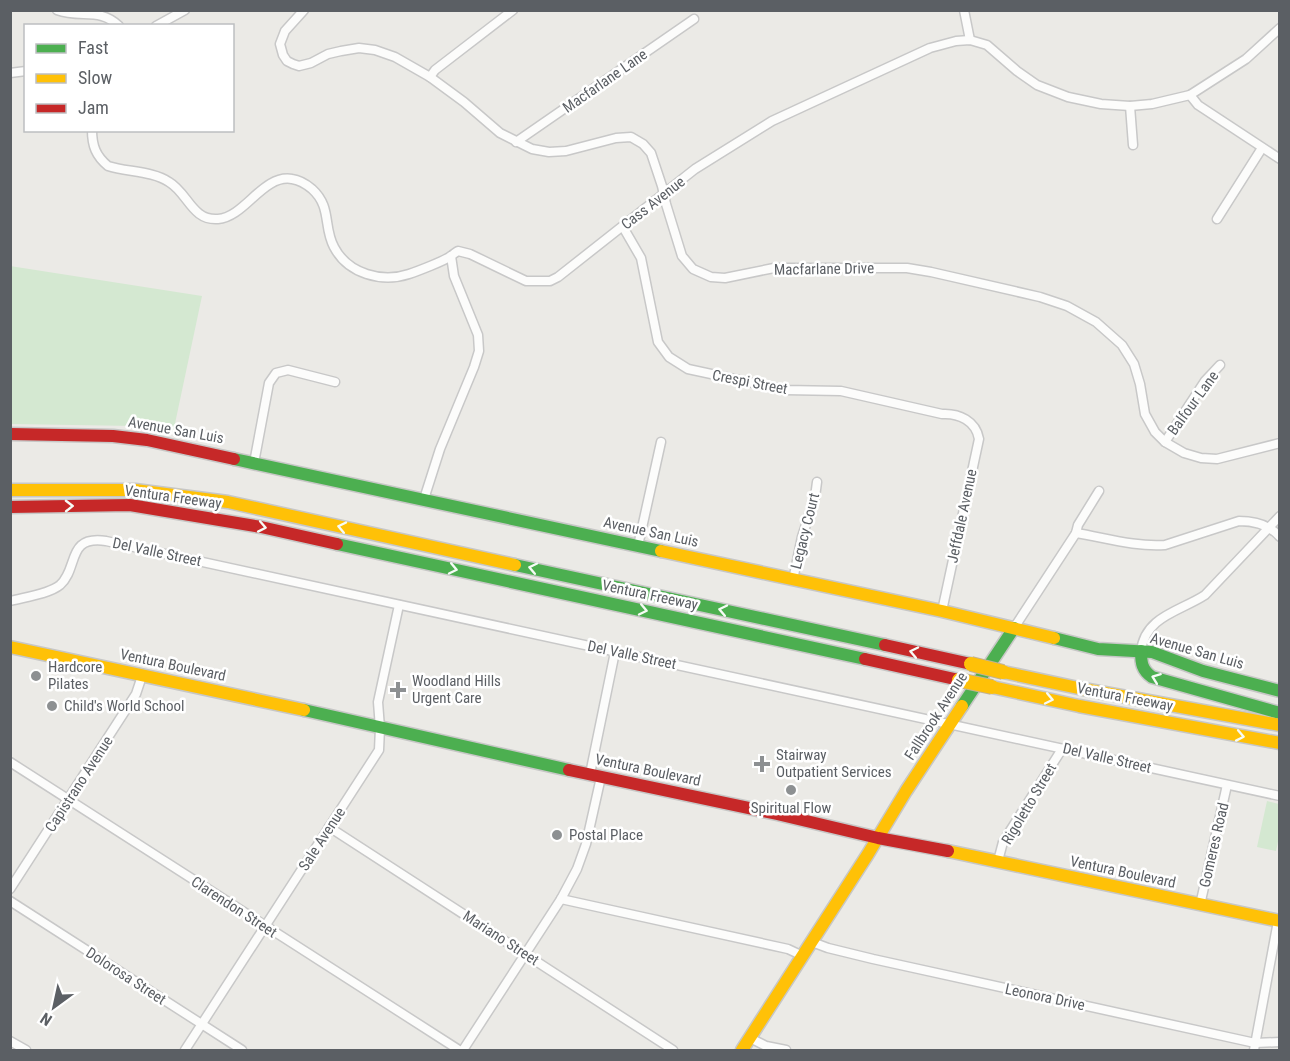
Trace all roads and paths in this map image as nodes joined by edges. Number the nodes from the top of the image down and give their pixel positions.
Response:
1 (57, 10) edge
2 (185, 10) edge
3 (304, 10) edge
4 (513, 10) edge
5 (964, 10) edge
6 (694, 19) dead end
7 (117, 24) edge
8 (160, 24) edge
9 (1280, 28) edge
10 (970, 40) junction
11 (430, 77) junction
12 (1190, 95) junction
13 (1130, 106) junction
14 (93, 132) edge
15 (516, 142) junction
16 (1133, 145) dead end
17 (1262, 148) junction
18 (1280, 159) edge
19 (664, 195) junction
20 (1216, 219) dead end
21 (623, 227) junction
22 (451, 256) junction
23 (1220, 365) dead end
24 (335, 382) dead end
25 (970, 423) joint
26 (10, 434) edge
27 (661, 442) dead end
28 (1165, 442) junction
29 (1280, 443) edge
30 (254, 463) junction
31 (817, 482) dead end
32 (10, 490) edge
33 (1099, 491) dead end
34 (424, 499) junction
35 (10, 507) edge
36 (1280, 516) edge
37 (1268, 528) junction
38 (1076, 532) junction
39 (1280, 537) edge
40 (638, 546) junction
41 (793, 580) junction
42 (10, 601) edge
43 (399, 605) junction
44 (942, 611) junction
45 (1014, 628) junction
46 (10, 647) edge
47 (1142, 651) junction
48 (615, 652) junction
49 (142, 676) junction
50 (1280, 691) edge
51 (1280, 713) edge
52 (950, 724) junction
53 (1280, 725) edge
54 (380, 728) junction
55 (1280, 743) edge
56 (1062, 748) junction
57 (10, 762) edge
58 (595, 776) junction
59 (1227, 785) junction
60 (1280, 796) edge
61 (69, 800) junction
62 (329, 827) junction
63 (878, 838) junction
64 (998, 861) junction
65 (10, 889) edge
66 (561, 899) junction
67 (10, 901) edge
68 (1200, 905) junction
69 (1279, 921) edge
70 (265, 926) junction
71 (812, 942) junction
72 (525, 954) junction
73 (803, 956) junction
74 (201, 1024) junction
75 (750, 1038) junction
76 (10, 1041) edge
77 (1280, 1042) edge
78 (1255, 1047) edge
79 (26, 1050) edge
80 (184, 1050) edge
81 (242, 1050) edge
82 (461, 1050) edge
83 (673, 1050) edge
84 (742, 1050) edge
85 (786, 1050) edge

1 - 7 street
2 - 8 street
3 - 11 street, Macfarlane Drive
4 - 11 street
5 - 10 street
6 - 15 street, Macfarlane Lane
9 - 12 street
10 - 13 street
10 - 19 street, Cass Avenue
11 - 15 street, Macfarlane Drive
12 - 13 street
12 - 17 street
13 - 16 street
14 - 22 street, Cass Avenue
15 - 19 street, Macfarlane Drive
17 - 18 street
17 - 20 street
19 - 21 street, Cass Avenue
19 - 28 street, Macfarlane Drive
21 - 22 street, Cass Avenue
21 - 25 street, Crespi Street
22 - 34 street
23 - 28 street, Balfour Lane
24 - 30 street
25 - 44 street, Jeffdale Avenue
26 - 30 main road, Avenue San Luis
27 - 40 street
28 - 29 street, Macfarlane Drive
30 - 34 main road, Avenue San Luis
31 - 41 street, Legacy Court
53 -> 32 main road, Ventura Freeway, bridge
33 - 38 street, Fallbrook Avenue
34 - 40 main road, Avenue San Luis
35 -> 55 main road, Ventura Freeway, bridge
36 - 37 street
37 - 38 street
37 - 39 street
37 - 47 street
38 - 45 street, Fallbrook Avenue
40 - 41 main road, Avenue San Luis
41 - 44 main road, Avenue San Luis
42 - 43 street, Del Valle Street
43 - 48 street, Del Valle Street
43 - 54 street, Sale Avenue
44 - 45 main road, Avenue San Luis
45 - 47 main road, Avenue San Luis
45 - 52 main road, Fallbrook Avenue
46 - 49 main road, Ventura Boulevard
47 - 50 main road, Avenue San Luis
51 -> 47 main road
48 - 52 street, Del Valle Street
48 - 58 street
49 - 54 main road, Ventura Boulevard
49 - 61 street, Capistrano Avenue
52 - 56 street, Del Valle Street
52 - 63 main road, Fallbrook Avenue
54 - 58 main road, Ventura Boulevard
54 - 62 street, Sale Avenue
56 - 59 street, Del Valle Street
56 - 64 street, Rigoletto Street
57 - 61 street, Clarendon Street
58 - 63 main road, Ventura Boulevard
58 - 66 street
59 - 60 street, Del Valle Street
59 - 68 street, Gomeres Road
61 - 65 street, Capistrano Avenue
61 - 70 street, Clarendon Street
62 - 70 street, Sale Avenue
62 - 72 street, Mariano Street
63 - 64 main road, Ventura Boulevard
63 - 71 main road, Fallbrook Avenue
64 - 68 main road, Ventura Boulevard
66 - 72 street
66 - 73 street
67 - 74 street, Dolorosa Street
68 - 69 main road, Ventura Boulevard
69 - 78 street
70 - 74 street, Sale Avenue
70 - 82 street, Clarendon Street
71 - 73 main road, Fallbrook Avenue
71 - 78 street, Leonora Drive
72 - 82 street
72 - 83 street, Mariano Street
73 - 75 main road, Fallbrook Avenue
74 - 80 street, Sale Avenue
74 - 81 street, Dolorosa Street
75 - 84 main road, Fallbrook Avenue
75 - 85 street
76 - 79 street
77 - 78 street, Leonora Drive

